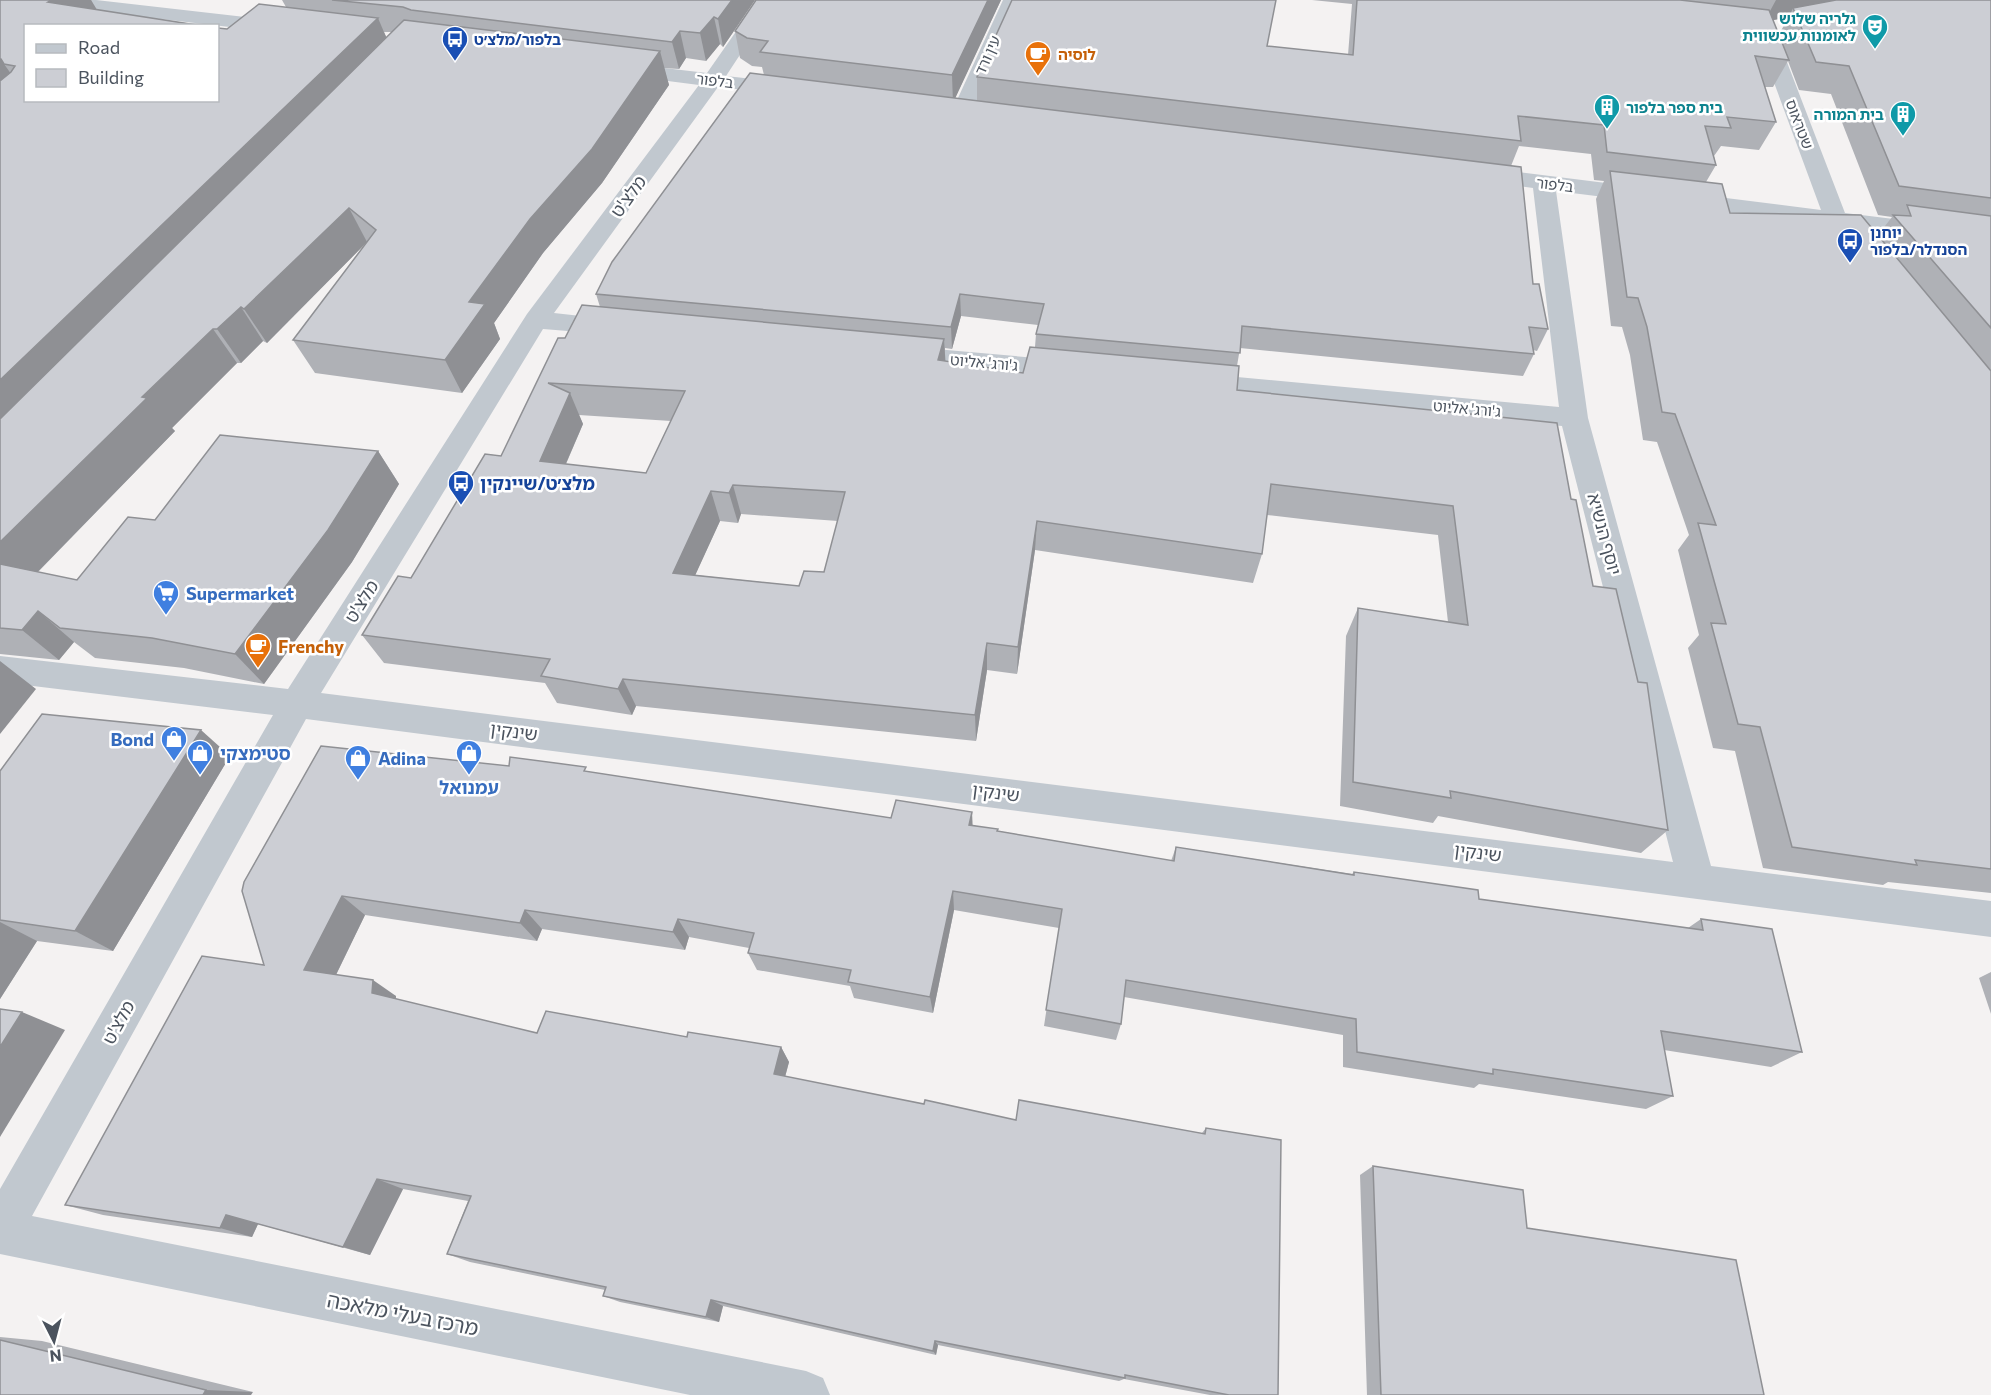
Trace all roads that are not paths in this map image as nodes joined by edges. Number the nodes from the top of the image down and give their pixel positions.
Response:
1 (47, 0) edge
2 (766, 0) edge
3 (1012, 0) edge
4 (148, 5) edge
5 (124, 24) edge
6 (1785, 26) dead end
7 (1742, 27) edge
8 (300, 30) edge
9 (1764, 30) junction
10 (598, 66) edge
11 (713, 80) junction
12 (808, 92) edge
13 (938, 108) edge
14 (962, 111) junction
15 (985, 114) edge
16 (1461, 172) edge
17 (1544, 183) junction
18 (1836, 219) junction
19 (1991, 238) edge
20 (1865, 255) edge
21 (536, 320) junction
22 (638, 329) edge
23 (875, 352) edge
24 (1100, 373) edge
25 (1171, 380) edge
26 (1574, 418) junction
27 (0, 669) edge
28 (297, 704) junction
29 (1696, 880) junction
30 (1991, 919) edge
31 (0, 1232) edge
32 (806, 1395) edge

1 - 4 street
2 - 11 street, מלצ'ט
3 - 14 street, עין ורד
4 - 5 street
4 - 8 street
6 - 9 street
7 - 9 street
9 - 18 street, שטראוס
10 - 11 street, בלפור
11 - 12 street, בלפור
11 - 21 street, מלצ'ט
13 - 14 street
14 - 15 street
16 - 17 street, בלפור
17 - 18 street, בלפור
17 - 26 street, יוסף הנשיא
18 - 19 street, בלפור
18 - 20 street, שטראוס
21 - 22 street
21 - 28 street, מלצ'ט
23 - 24 street, ג'ורג' אליוט
25 - 26 street, ג'ורג' אליוט
26 - 29 street, יוסף הנשיא
27 - 28 street, שינקין
28 - 29 street, שינקין
28 - 31 street, מלצ'ט
29 - 30 street, שינקין
31 - 32 street, מרכז בעלי מלאכה

